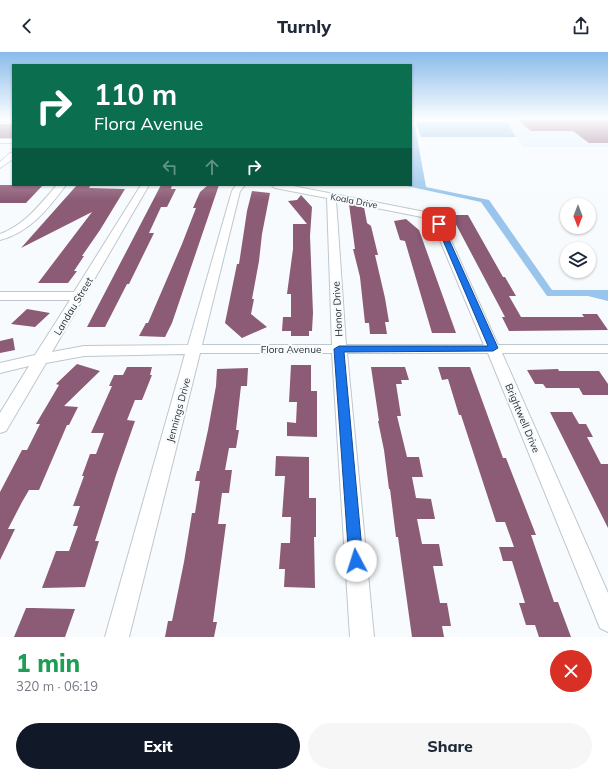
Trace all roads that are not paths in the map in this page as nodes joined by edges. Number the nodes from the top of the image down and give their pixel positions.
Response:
1 (12, 156) edge
2 (0, 165) edge
3 (61, 186) edge
4 (144, 186) edge
5 (240, 186) edge
6 (280, 186) edge
7 (331, 196) junction
8 (433, 219) joint
9 (5, 235) edge
10 (0, 296) edge
11 (79, 296) junction
12 (493, 348) junction
13 (608, 348) edge
14 (194, 349) junction
15 (339, 349) junction
16 (41, 358) junction
17 (0, 368) edge
18 (0, 426) edge
19 (608, 620) edge
20 (117, 637) edge
21 (362, 637) edge

1 - 2 street
3 - 9 street
4 - 11 street, Landau Street
5 - 14 street, Jennings Drive
6 - 7 street, Koala Drive
7 - 8 street, Koala Drive
7 - 15 street, Honor Drive
8 - 12 street, Brightwell Drive
10 - 11 street
11 - 16 street, Landau Street
12 - 13 street, Flora Avenue
12 - 15 street, Flora Avenue
12 - 19 street, Brightwell Drive
14 - 15 street, Flora Avenue
14 - 16 street, Flora Avenue
14 - 20 street, Jennings Drive
15 - 21 street, Honor Drive
16 - 17 street, Flora Avenue
16 - 18 street, Landau Street

